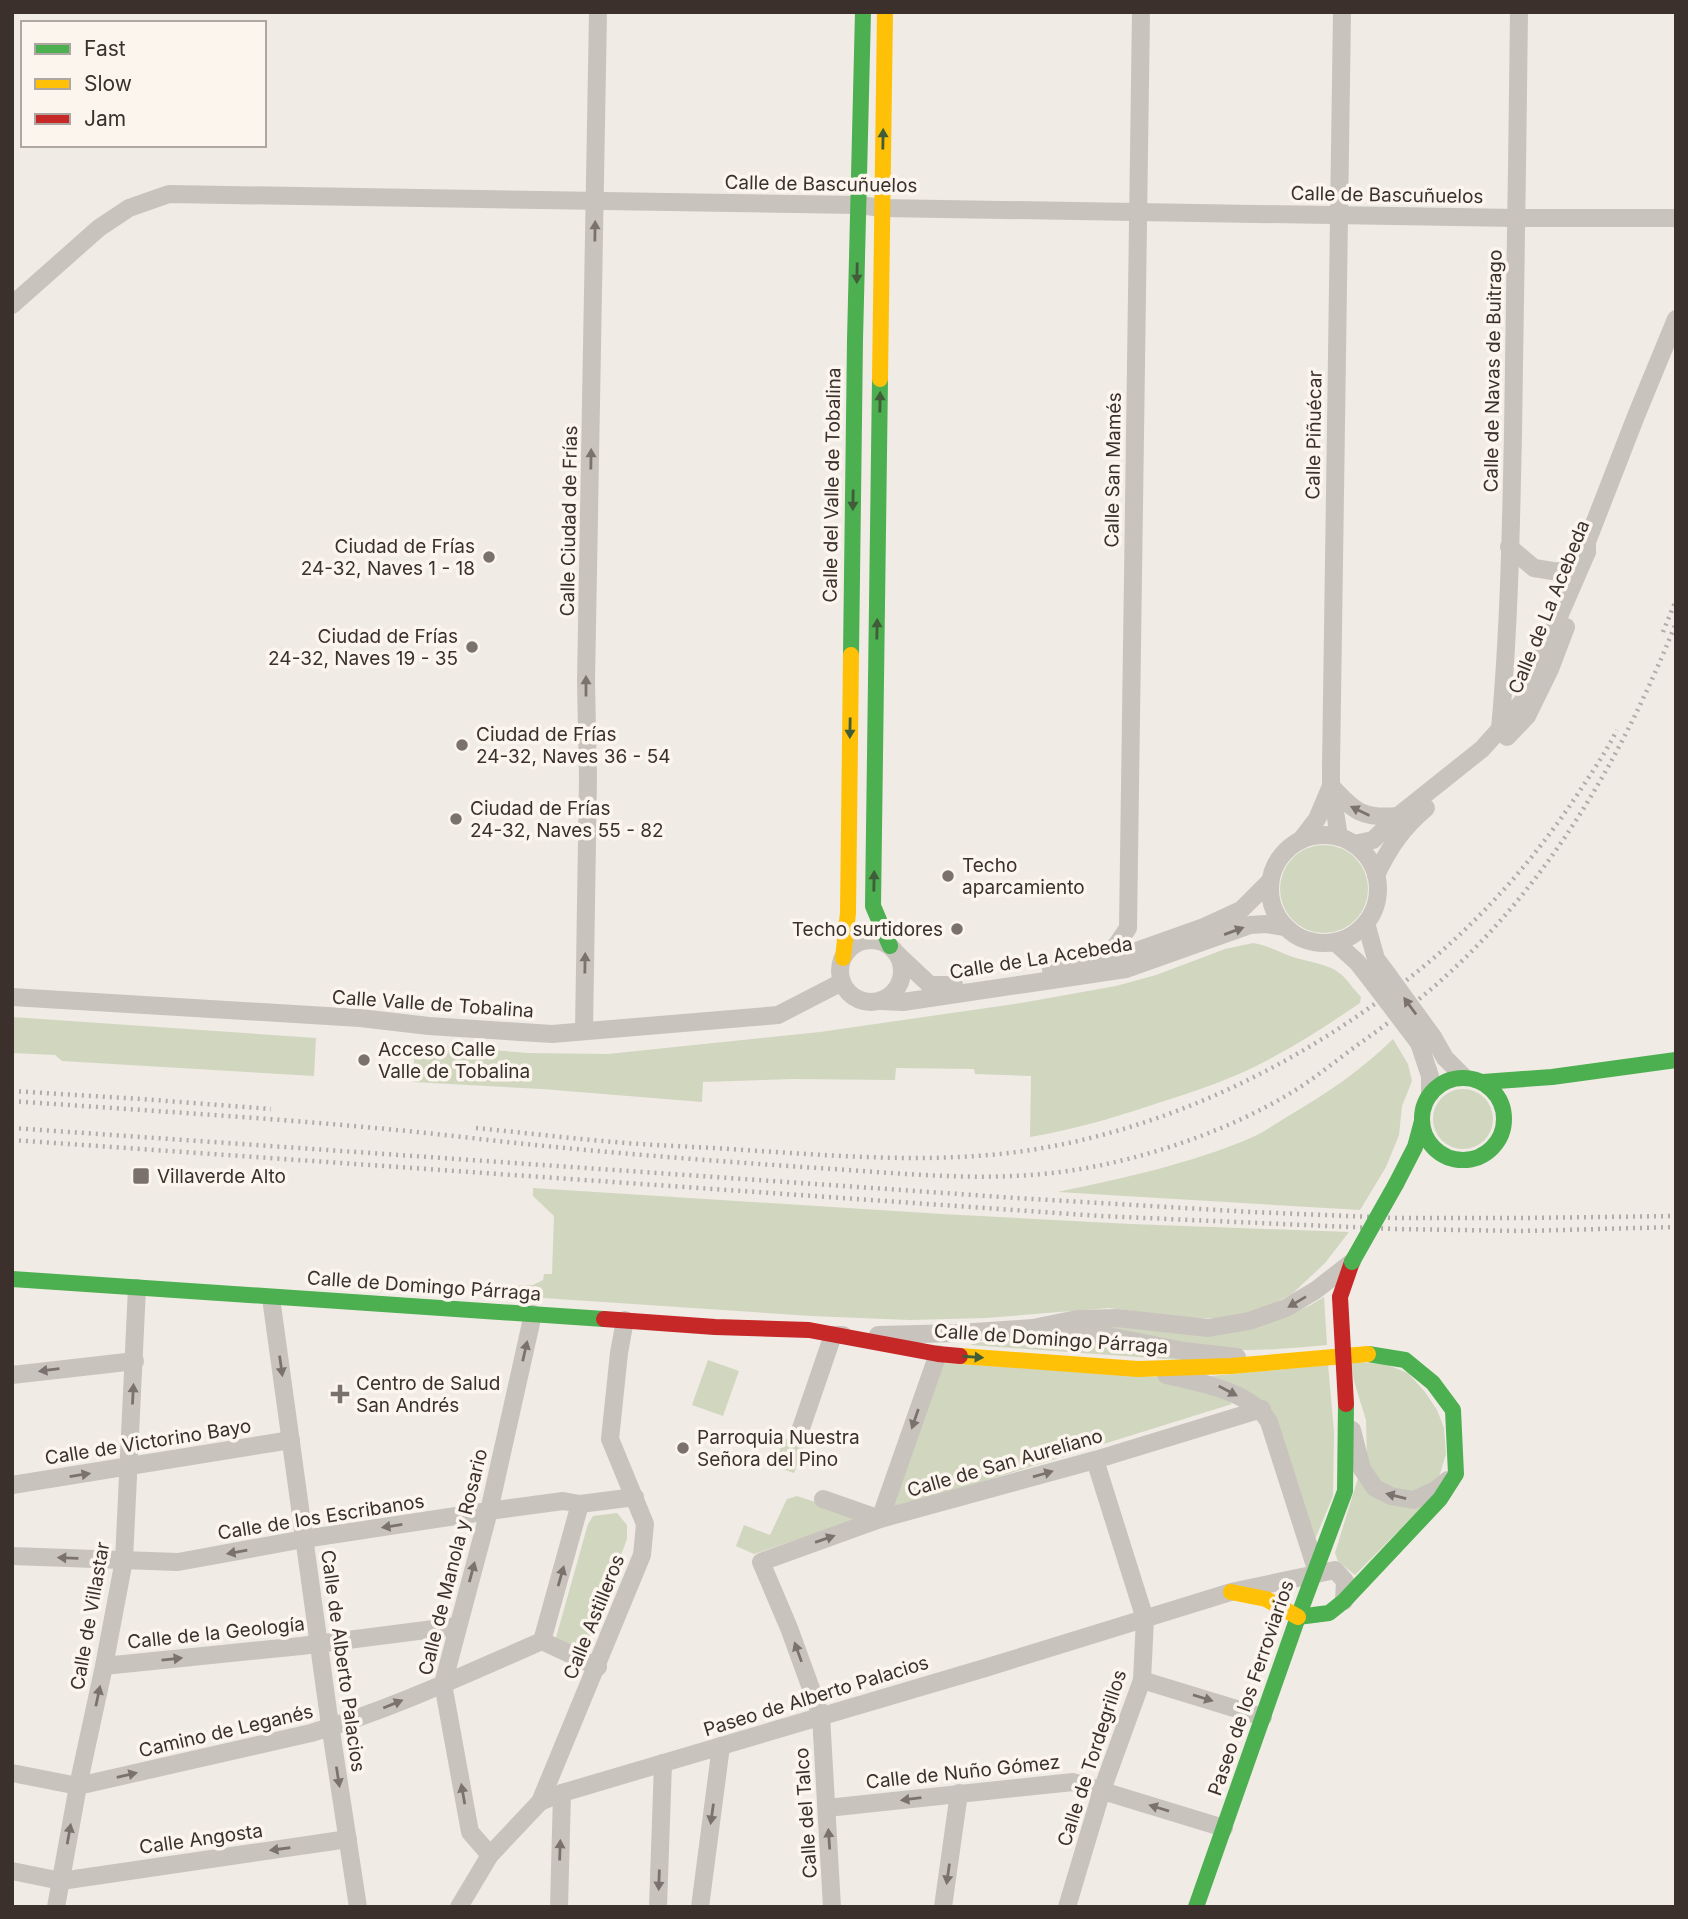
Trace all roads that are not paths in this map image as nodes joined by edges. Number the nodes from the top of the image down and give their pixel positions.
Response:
1 (598, 12) edge
2 (863, 12) edge
3 (885, 12) edge
4 (1141, 12) edge
5 (1342, 12) edge
6 (1347, 12) edge
7 (1519, 12) edge
8 (1341, 33) junction
9 (596, 201) junction
10 (859, 205) junction
11 (882, 208) junction
12 (1137, 211) junction
13 (1338, 215) junction
14 (1517, 218) junction
15 (1672, 221) edge
16 (12, 305) edge
17 (1676, 319) edge
18 (1676, 346) edge
19 (1509, 547) junction
20 (1587, 552) junction
21 (1500, 729) junction
22 (1331, 786) junction
23 (1398, 816) junction
24 (1301, 840) junction
25 (1347, 841) junction
26 (1376, 875) junction
27 (1270, 881) junction
28 (1366, 923) junction
29 (1285, 927) junction
30 (1128, 928) junction
31 (1335, 942) junction
32 (1150, 946) junction
33 (894, 951) junction
34 (843, 958) junction
35 (1107, 959) junction
36 (1381, 980) junction
37 (842, 982) junction
38 (12, 998) edge
39 (881, 1001) junction
40 (584, 1031) junction
41 (1426, 1040) junction
42 (1676, 1060) edge
43 (1464, 1077) junction
44 (1552, 1077) junction
45 (1483, 1082) junction
46 (1430, 1094) junction
47 (1422, 1121) junction
48 (1505, 1121) junction
49 (1441, 1154) junction
50 (1396, 1184) junction
51 (1352, 1262) junction
52 (12, 1279) edge
53 (138, 1287) junction
54 (271, 1297) junction
55 (533, 1314) junction
56 (625, 1320) junction
57 (1033, 1328) junction
58 (833, 1335) junction
59 (938, 1354) junction
60 (135, 1361) junction
61 (1275, 1361) junction
62 (1138, 1369) junction
63 (12, 1375) edge
64 (1346, 1404) junction
65 (1262, 1409) junction
66 (798, 1437) dead end
67 (291, 1440) junction
68 (1095, 1460) junction
69 (130, 1467) junction
70 (1456, 1474) junction
71 (12, 1486) edge
72 (635, 1497) junction
73 (823, 1499) dead end
74 (580, 1504) junction
75 (488, 1511) junction
76 (880, 1519) junction
77 (304, 1539) junction
78 (12, 1556) edge
79 (124, 1560) junction
80 (761, 1562) joint
81 (1315, 1572) junction
82 (1231, 1591) junction
83 (1344, 1601) junction
84 (1298, 1617) junction
85 (1145, 1619) junction
86 (457, 1626) junction
87 (542, 1641) junction
88 (320, 1643) junction
89 (104, 1666) junction
90 (597, 1667) junction
91 (1142, 1680) junction
92 (443, 1684) junction
93 (821, 1716) junction
94 (1263, 1717) junction
95 (331, 1728) junction
96 (721, 1746) junction
97 (663, 1763) junction
98 (12, 1773) edge
99 (78, 1786) junction
100 (1102, 1790) junction
101 (562, 1793) junction
102 (959, 1793) junction
103 (540, 1802) junction
104 (827, 1808) junction
105 (1224, 1828) junction
106 (348, 1839) junction
107 (490, 1855) junction
108 (12, 1871) edge
109 (61, 1881) junction
110 (56, 1907) edge
111 (358, 1907) edge
112 (459, 1907) edge
113 (559, 1907) edge
114 (658, 1907) edge
115 (700, 1907) edge
116 (832, 1907) edge
117 (943, 1907) edge
118 (1067, 1907) edge
119 (1196, 1907) edge

1 - 9 street, Calle Ciudad de Frías
2 - 10 street, Calle del Valle de Tobalina
11 -> 3 street
4 - 12 street, Calle San Mamés
5 - 8 street, Calle Piñuécar
6 - 8 street, Calle Piñuécar
7 - 14 street, Calle de Navas de Buitrago
8 - 13 street, Calle Piñuécar
9 - 10 street, Calle de Bascuñuelos
9 - 16 street, Calle de Bascuñuelos
40 -> 9 street, Calle Ciudad de Frías
10 - 11 street, Calle de Bascuñuelos
10 -> 34 street, Calle del Valle de Tobalina
11 - 12 street, Calle de Bascuñuelos
33 -> 11 street
12 - 13 street, Calle de Bascuñuelos
12 - 30 street, Calle San Mamés
13 - 14 street, Calle de Bascuñuelos
13 - 22 street, Calle Piñuécar
14 - 15 street, Calle de Bascuñuelos
14 - 19 street, Calle de Navas de Buitrago
17 - 20 street, Calle de La Acebeda
18 - 26 street, Calle de La Acebeda
19 - 20 street
19 - 21 street, Calle de Navas de Buitrago
20 - 21 street, Calle de La Acebeda
21 - 23 street, Calle de La Acebeda
23 -> 22 street
22 - 24 street
22 - 25 street, Calle Piñuécar
23 - 25 street, Calle de La Acebeda
24 - 25 street
24 - 27 street
25 - 26 street
26 - 28 street
27 - 29 street
27 - 32 street, Calle de La Acebeda
28 - 31 street
28 - 36 street
29 - 31 street
39 -> 29 street, Calle de La Acebeda
30 - 32 street
30 - 35 street
31 - 36 street
32 - 35 street, Calle de La Acebeda
33 - 34 street
33 - 35 street, Calle de La Acebeda
33 - 39 street
34 - 37 street
36 - 41 street, bridge
37 - 39 street
37 - 40 street, Calle Valle de Tobalina
38 - 40 street, Calle Valle de Tobalina
41 - 43 street
41 - 46 street
42 - 44 street
43 - 45 street
43 - 46 street
44 - 45 street
44 - 48 street
45 - 48 street
46 - 47 street
47 - 49 street
47 - 50 street
48 - 49 street
49 - 50 street
50 - 51 street, bridge
51 -> 57 street, Calle de Domingo Párraga
51 - 64 street, bridge
52 - 53 street, Calle de Domingo Párraga
53 - 54 street, Calle de Domingo Párraga
53 - 60 street, Calle de Villastar
54 - 55 street, Calle de Domingo Párraga
54 -> 67 street, Calle de Alberto Palacios
55 - 56 street, Calle de Domingo Párraga
75 -> 55 street, Calle de Manola y Rosario
56 - 58 street, Calle de Domingo Párraga
56 - 72 street, Calle Astilleros
57 - 58 street, Calle de Domingo Párraga
57 - 61 street, Calle de Domingo Párraga
58 - 59 street, Calle de Domingo Párraga
58 - 66 street
59 -> 62 street, Calle de Domingo Párraga
59 -> 76 street
60 -> 63 street
69 -> 60 street, Calle de Villastar
61 - 62 street, Calle de Domingo Párraga
61 - 70 street
62 -> 65 street
70 -> 64 street
64 - 81 street
65 - 68 street, Calle de San Aureliano
65 - 81 street, Paseo de los Ferroviarios
67 - 69 street, Calle de Victorino Bayo
67 - 77 street, Calle de Alberto Palacios
76 -> 68 street, Calle de San Aureliano
68 - 85 street, Calle de Tordegrillos
71 -> 69 street, Calle de Victorino Bayo
69 - 79 street, Calle de Villastar
70 - 83 street
72 - 74 street, Calle de los Escribanos
72 - 90 street, Calle Astilleros
73 - 76 street
74 - 75 street, Calle de los Escribanos
87 -> 74 street
75 -> 77 street, Calle de los Escribanos
86 -> 75 street, Calle de Manola y Rosario
80 -> 76 street, Calle de San Aureliano
77 -> 79 street, Calle de los Escribanos
77 - 88 street, Calle de Alberto Palacios
79 -> 78 street, Calle de los Escribanos
79 - 89 street, Calle de Villastar
93 -> 80 street, Calle del Talco
81 - 82 street, Paseo de Alberto Palacios
81 - 83 street, Paseo de Alberto Palacios
81 - 84 street, Paseo de los Ferroviarios
82 - 84 street, Paseo de Alberto Palacios
82 - 85 street, Paseo de Alberto Palacios
83 - 84 street
84 - 94 street, Paseo de los Ferroviarios
85 - 91 street, Calle de Tordegrillos
85 - 93 street, Paseo de Alberto Palacios
86 - 88 street, Calle de la Geología
86 - 92 street, Calle de Manola y Rosario
87 - 90 street
87 - 92 street, Camino de Leganés
89 -> 88 street, Calle de la Geología
88 - 95 street, Calle de Alberto Palacios
99 -> 89 street, Calle de Villastar
90 - 103 street, Calle Astilleros
91 -> 94 street
91 - 100 street, Calle de Tordegrillos
95 -> 92 street, Camino de Leganés
107 -> 92 street, Calle de Manola y Rosario
93 - 96 street, Paseo de Alberto Palacios
93 - 104 street, Calle del Talco
94 - 105 street, Paseo de los Ferroviarios
99 -> 95 street, Camino de Leganés
95 -> 106 street, Calle de Alberto Palacios
96 - 97 street, Paseo de Alberto Palacios
96 -> 115 street
97 - 101 street, Paseo de Alberto Palacios
97 -> 114 street
98 - 99 street, Camino de Leganés
109 -> 99 street, Calle de Villastar
100 - 102 street, Calle de Nuño Gómez
105 -> 100 street, Calle de Nuño Gómez
100 - 118 street, Calle de Tordegrillos
101 - 103 street, Paseo de Alberto Palacios
113 -> 101 street
102 -> 104 street, Calle de Nuño Gómez
102 -> 117 street
103 - 107 street, Paseo de Alberto Palacios
116 -> 104 street, Calle del Talco
105 - 119 street, Paseo de los Ferroviarios
106 -> 109 street, Calle Angosta
106 - 111 street, Calle de Alberto Palacios
107 - 112 street, Paseo de Alberto Palacios
108 - 109 street, Calle Angosta
109 - 110 street, Calle de Villastar

